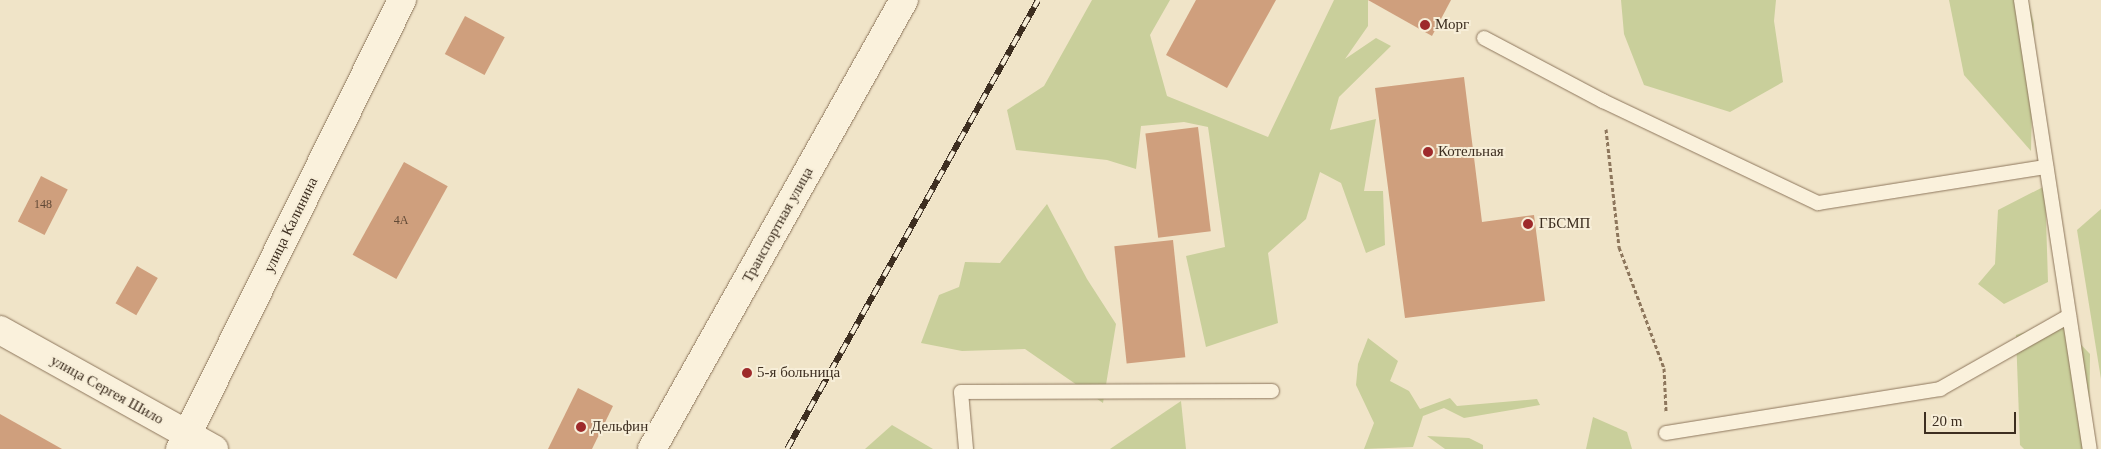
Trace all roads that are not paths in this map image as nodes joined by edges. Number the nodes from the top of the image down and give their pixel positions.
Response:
1 (402, 0) edge
2 (904, 0) edge
3 (2021, 0) edge
4 (1484, 38) dead end
5 (2046, 167) junction
6 (2069, 316) junction
7 (0, 330) edge
8 (1272, 391) dead end
9 (1666, 433) road end
10 (184, 442) edge
11 (214, 449) edge
12 (652, 449) edge
13 (966, 449) edge
14 (2090, 449) edge

1 - 10 street, улица Калинина
2 - 12 street, Транспортная улица
3 - 5 lane
4 - 5 lane
5 - 6 lane
6 - 9 lane
6 - 14 lane
7 - 10 street, улица Сергея Шило
8 - 13 lane
10 - 11 street, улица Сергея Шило

